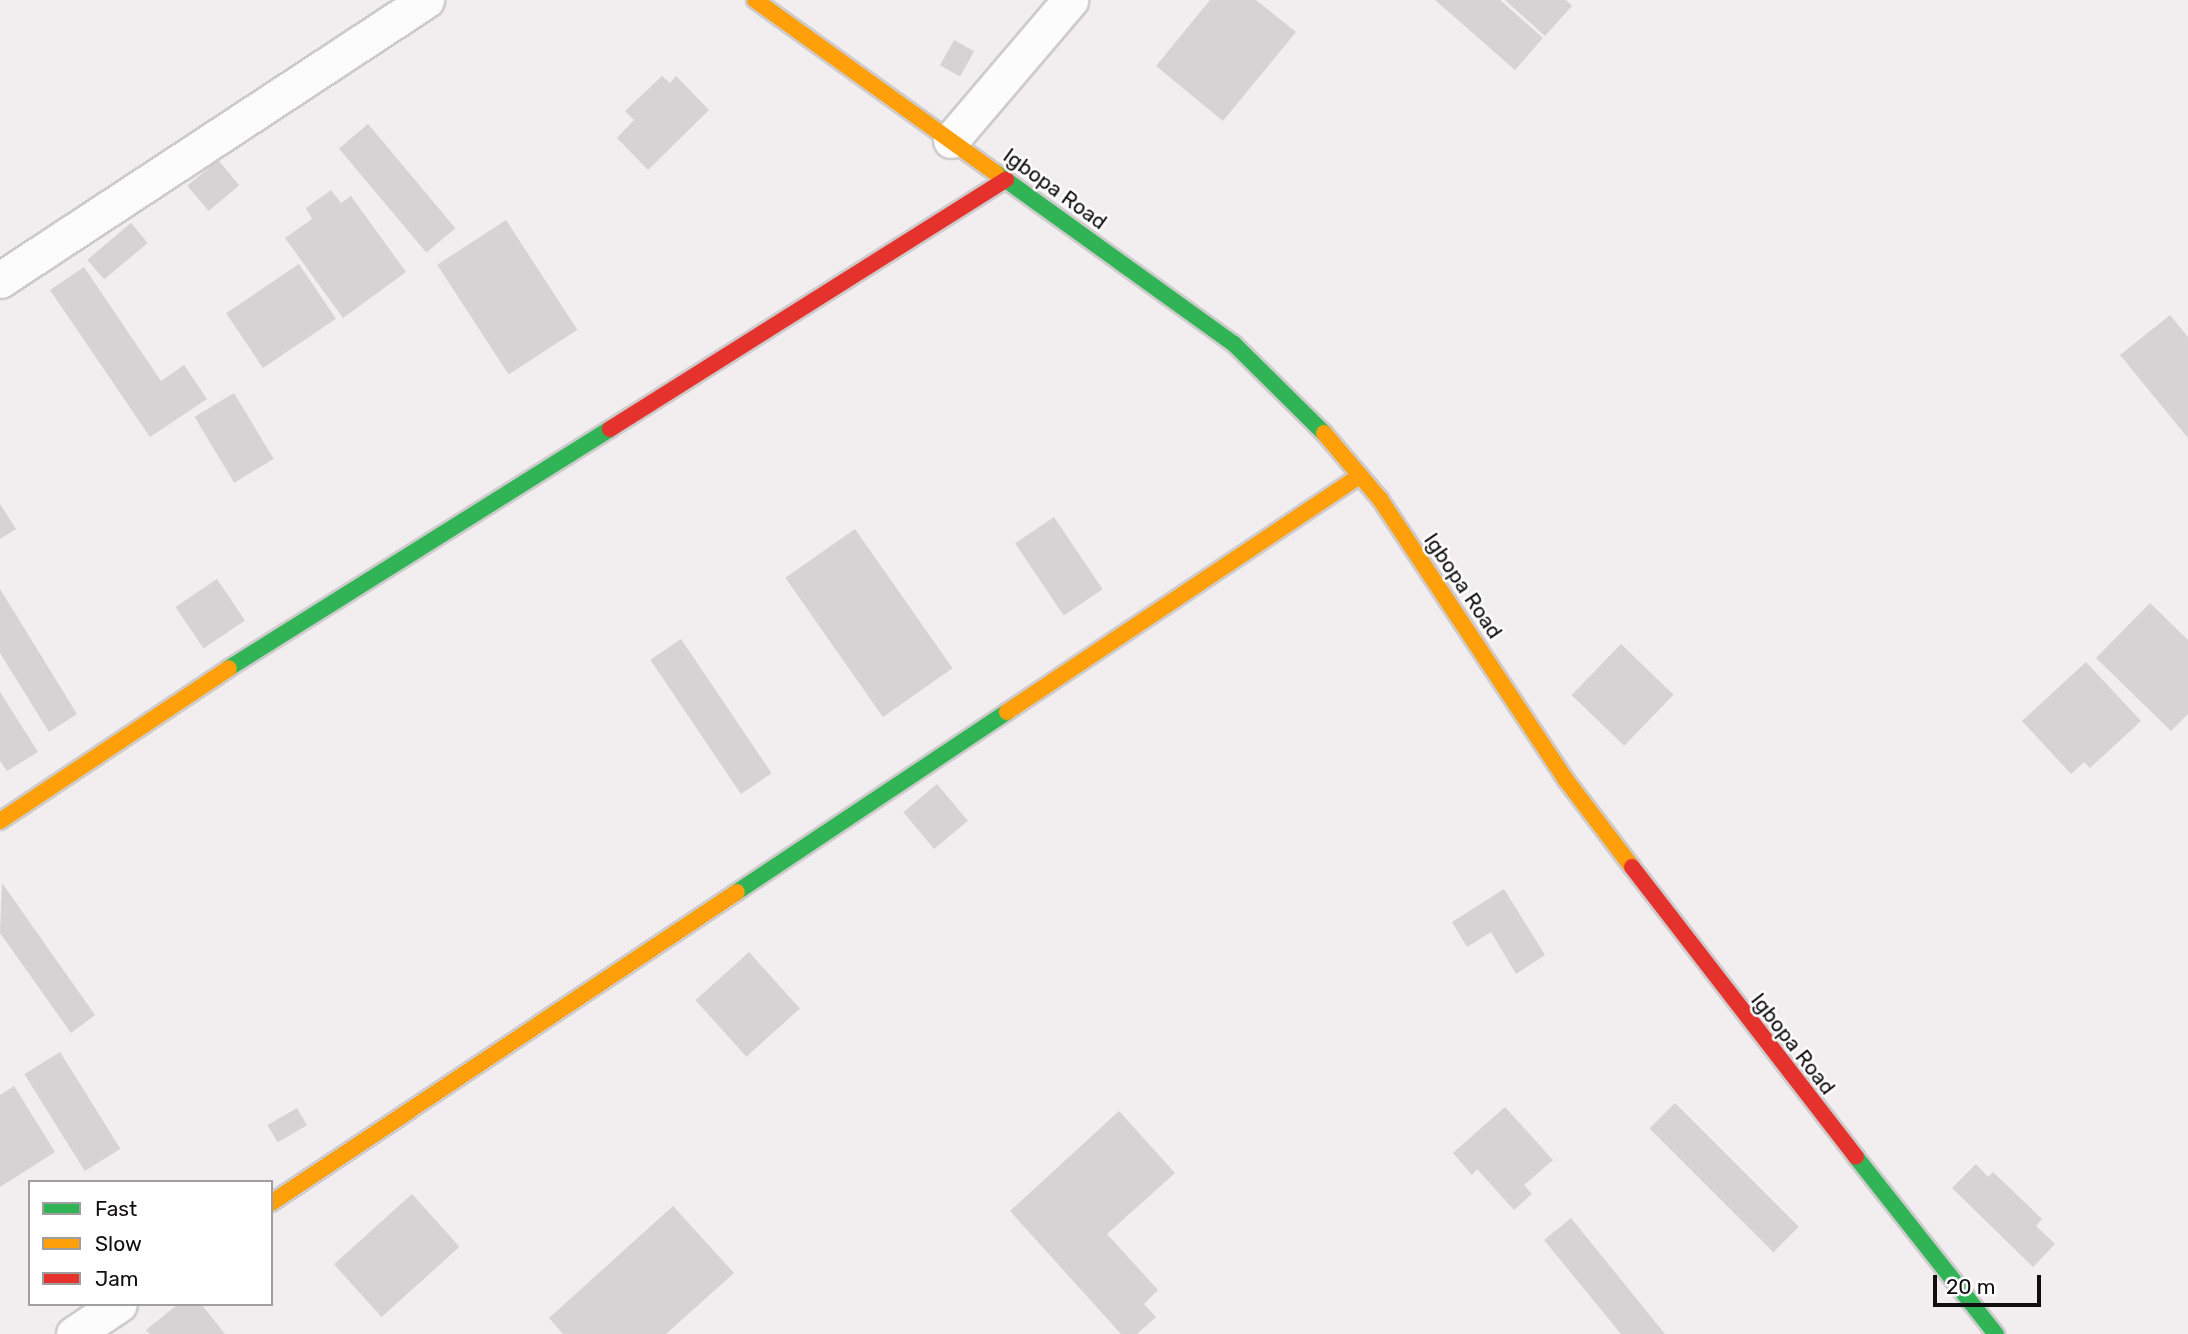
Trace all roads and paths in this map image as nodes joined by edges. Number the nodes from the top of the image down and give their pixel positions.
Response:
1 (426, 0) edge
2 (755, 0) edge
3 (1070, 0) edge
4 (951, 140) junction
5 (1006, 180) junction
6 (0, 280) edge
7 (1360, 476) junction
8 (0, 821) edge
9 (273, 1202) edge
10 (116, 1306) edge
11 (80, 1333) edge
12 (1996, 1334) edge

1 - 6 street
2 - 4 street, Igbopa Road
3 - 4 street
4 - 5 street, Igbopa Road
5 - 7 street, Igbopa Road
5 - 8 street
7 - 9 street
7 - 12 street, Igbopa Road
10 - 11 street

